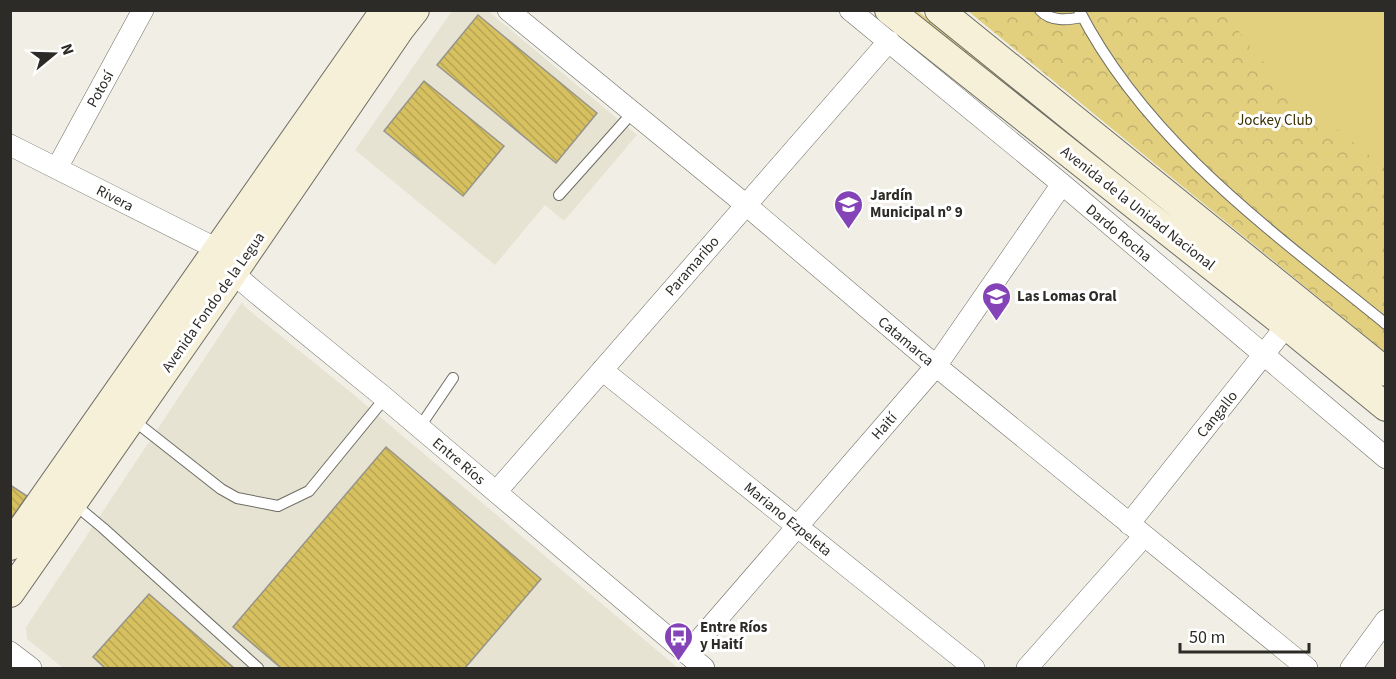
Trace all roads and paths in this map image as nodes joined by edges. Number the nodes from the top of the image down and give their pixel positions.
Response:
1 (143, 10) edge
2 (385, 10) edge
3 (415, 10) edge
4 (508, 10) edge
5 (850, 10) edge
6 (889, 10) edge
7 (939, 10) edge
8 (1040, 10) edge
9 (1081, 14) edge
10 (889, 41) junction
11 (633, 112) junction
12 (10, 145) edge
13 (57, 168) junction
14 (1062, 184) junction
15 (559, 195) dead end
16 (746, 205) junction
17 (226, 261) junction
18 (1295, 315) junction
19 (1386, 324) edge
20 (1264, 355) junction
21 (936, 366) junction
22 (602, 370) junction
23 (1386, 372) edge
24 (453, 378) dead end
25 (385, 398) junction
26 (1386, 407) edge
27 (132, 419) junction
28 (419, 428) junction
29 (1386, 458) edge
30 (496, 492) junction
31 (73, 503) junction
32 (797, 526) junction
33 (1137, 530) junction
34 (10, 546) edge
35 (10, 593) edge
36 (1386, 620) edge
37 (10, 652) edge
38 (687, 654) junction
39 (31, 669) edge
40 (258, 669) edge
41 (704, 669) edge
42 (974, 669) edge
43 (1027, 669) edge
44 (1307, 669) edge
45 (1351, 669) edge

1 - 13 street, Potosí
2 - 17 main road, Avenida Fondo de la Legua
3 - 17 main road, Avenida Fondo de la Legua
4 - 11 street, Catamarca
5 - 10 street, Dardo Rocha
6 - 18 main road, Avenida de la Unidad Nacional
7 - 18 main road, Avenida de la Unidad Nacional
8 - 9 lane
9 - 19 lane
10 - 14 street, Dardo Rocha
10 - 16 street, Paramaribo
11 - 15 lane
11 - 16 street, Catamarca
12 - 13 street, Rivera
13 - 17 street, Rivera
14 - 20 street, Dardo Rocha
14 - 21 street, Haití
16 - 21 street, Catamarca
16 - 22 street, Paramaribo
17 - 25 street, Entre Ríos
17 - 27 main road, Avenida Fondo de la Legua
17 - 34 main road, Avenida Fondo de la Legua
18 - 20 street, Cangallo
18 - 23 main road, Avenida de la Unidad Nacional
18 - 26 main road, Avenida de la Unidad Nacional
20 - 29 street, Dardo Rocha
20 - 33 street, Cangallo
21 - 32 street, Haití
21 - 33 street, Catamarca
22 - 30 street, Paramaribo
22 - 32 street, Mariano Ezpeleta
24 - 28 lane
25 - 27 lane
25 - 28 street, Entre Ríos
27 - 31 main road, Avenida Fondo de la Legua
28 - 30 street, Entre Ríos
30 - 38 street, Entre Ríos
31 - 35 main road, Avenida Fondo de la Legua
31 - 40 lane
32 - 38 street, Haití
32 - 42 street, Mariano Ezpeleta
33 - 43 street, Cangallo
33 - 44 street, Catamarca
36 - 45 street
37 - 39 street
38 - 41 street, Entre Ríos

